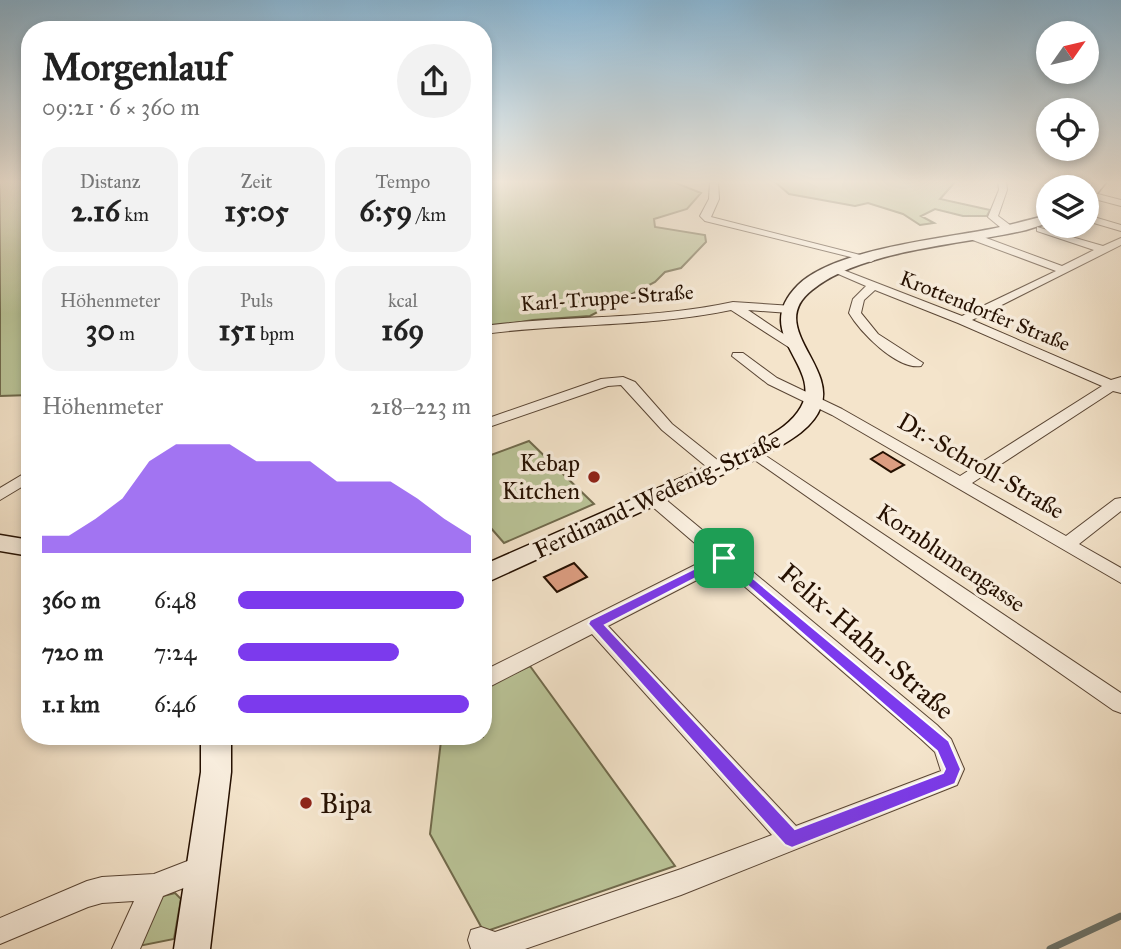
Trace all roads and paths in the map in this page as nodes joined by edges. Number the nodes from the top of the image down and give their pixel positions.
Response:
1 (730, 225) edge
2 (1004, 225) edge
3 (1036, 225) edge
4 (1010, 230) junction
5 (974, 237) junction
6 (1076, 238) edge
7 (1121, 241) edge
8 (1104, 250) junction
9 (871, 259) junction
10 (834, 270) junction
11 (1063, 270) junction
12 (873, 286) junction
13 (733, 306) junction
14 (789, 309) junction
15 (962, 320) junction
16 (492, 329) edge
17 (794, 345) junction
18 (738, 356) dead end
19 (916, 363) dead end
20 (1118, 385) edge
21 (814, 403) junction
22 (492, 422) edge
23 (754, 453) junction
24 (719, 469) junction
25 (21, 481) edge
26 (960, 482) junction
27 (0, 495) edge
28 (653, 498) junction
29 (1121, 503) edge
30 (0, 543) edge
31 (1067, 544) junction
32 (21, 546) edge
33 (724, 558) junction
34 (492, 571) edge
35 (1121, 576) edge
36 (595, 624) junction
37 (492, 676) edge
38 (1121, 704) edge
39 (216, 745) edge
40 (792, 839) junction
41 (204, 868) junction
42 (154, 887) junction
43 (0, 931) edge
44 (481, 940) dead end
45 (126, 949) edge
46 (192, 949) edge

1 - 9 street
2 - 4 street
3 - 4 street
4 - 5 street
5 - 9 street
5 - 11 street
6 - 8 street
7 - 8 street
8 - 11 street
9 - 10 street
10 - 12 street, Krottendorfer Straße
10 - 14 street
11 - 15 street
12 - 15 street, Krottendorfer Straße
12 - 19 street
13 - 14 street, Karl-Truppe-Straße
13 - 16 street, Karl-Truppe-Straße
13 - 17 street
14 - 17 street
15 - 20 street, Krottendorfer Straße
17 - 21 street
18 - 21 street, Dr.-Schroll-Straße
20 - 26 street
21 - 23 street, Ferdinand-Wedenig-Straße
21 - 26 street, Dr.-Schroll-Straße
22 - 24 street
23 - 24 street, Ferdinand-Wedenig-Straße
23 - 38 street, Kornblumengasse
24 - 28 street, Ferdinand-Wedenig-Straße
25 - 27 street
26 - 31 street, Dr.-Schroll-Straße
28 - 33 street, Felix-Hahn-Straße
28 - 34 street, Ferdinand-Wedenig-Straße
29 - 31 street
30 - 32 street
31 - 35 street, Dr.-Schroll-Straße
33 - 36 street
33 - 40 street, Felix-Hahn-Straße
36 - 37 street
36 - 40 street
39 - 41 street
40 - 44 street, Felix-Hahn-Straße
41 - 42 street
41 - 46 street
42 - 43 street
42 - 45 street

